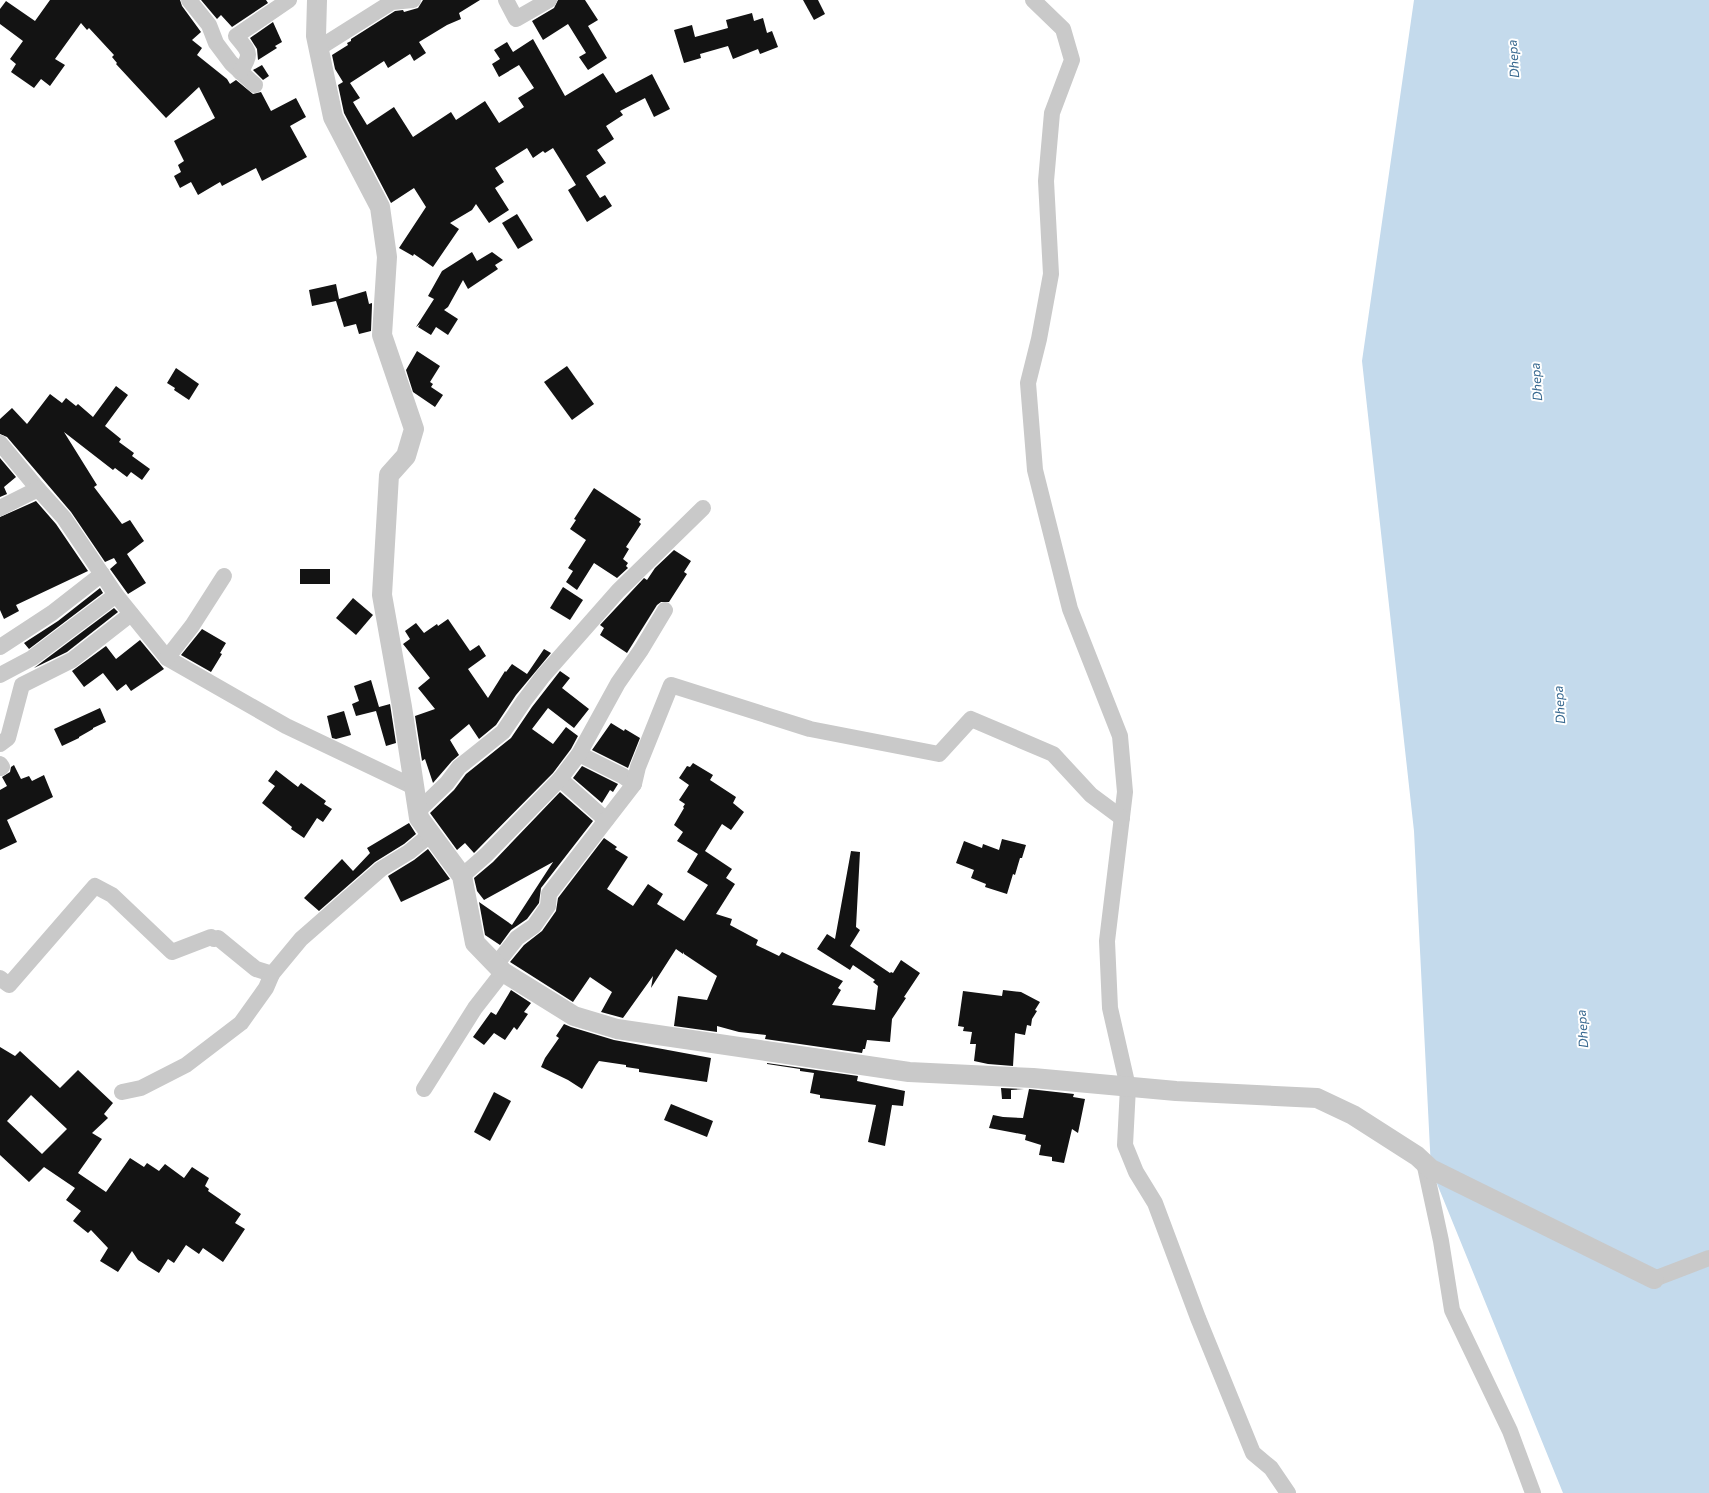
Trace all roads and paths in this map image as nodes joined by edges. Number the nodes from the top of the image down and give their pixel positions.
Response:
1 (189, 0) edge
2 (288, 0) edge
3 (317, 0) edge
4 (413, 0) edge
5 (506, 0) edge
6 (549, 0) edge
7 (1033, 0) edge
8 (319, 48) junction
9 (240, 72) junction
10 (256, 85) dead end
11 (0, 443) edge
12 (38, 489) junction
13 (0, 508) edge
14 (703, 508) dead end
15 (102, 574) junction
16 (224, 576) dead end
17 (116, 595) junction
18 (665, 610) dead end
19 (131, 614) junction
20 (0, 647) edge
21 (167, 658) junction
22 (0, 675) edge
23 (0, 744) edge
24 (579, 754) junction
25 (0, 764) edge
26 (0, 768) edge
27 (560, 779) junction
28 (634, 784) junction
29 (414, 787) junction
30 (418, 811) junction
31 (1122, 818) junction
32 (606, 820) junction
33 (431, 834) junction
34 (462, 876) junction
35 (503, 972) junction
36 (272, 974) junction
37 (0, 978) edge
38 (1128, 1087) junction
39 (424, 1089) dead end
40 (122, 1092) dead end
41 (1424, 1162) junction
42 (1709, 1258) edge
43 (1654, 1279) joint
44 (1288, 1493) edge
45 (1533, 1493) edge

1 - 9 street
2 - 9 street
3 - 8 street
4 - 8 street
5 - 6 street
7 - 31 street
8 - 29 street
9 - 10 street
11 - 12 street
12 - 13 street
12 - 15 street
14 - 30 street
15 - 17 street
15 - 20 street
16 - 21 street
17 - 19 street
17 - 22 street
18 - 24 street
19 - 21 street
19 - 23 street
21 - 29 street
24 - 27 street
24 - 28 street
25 - 26 street
27 - 32 street
27 - 34 street
28 - 31 street
28 - 32 street
29 - 30 street
30 - 33 street
31 - 38 street
32 - 35 street
33 - 34 street
33 - 36 street
34 - 35 street
35 - 38 street
35 - 39 street
36 - 37 street
36 - 40 street
38 - 41 street
38 - 44 street
41 - 43 street
41 - 45 street
42 - 43 street

